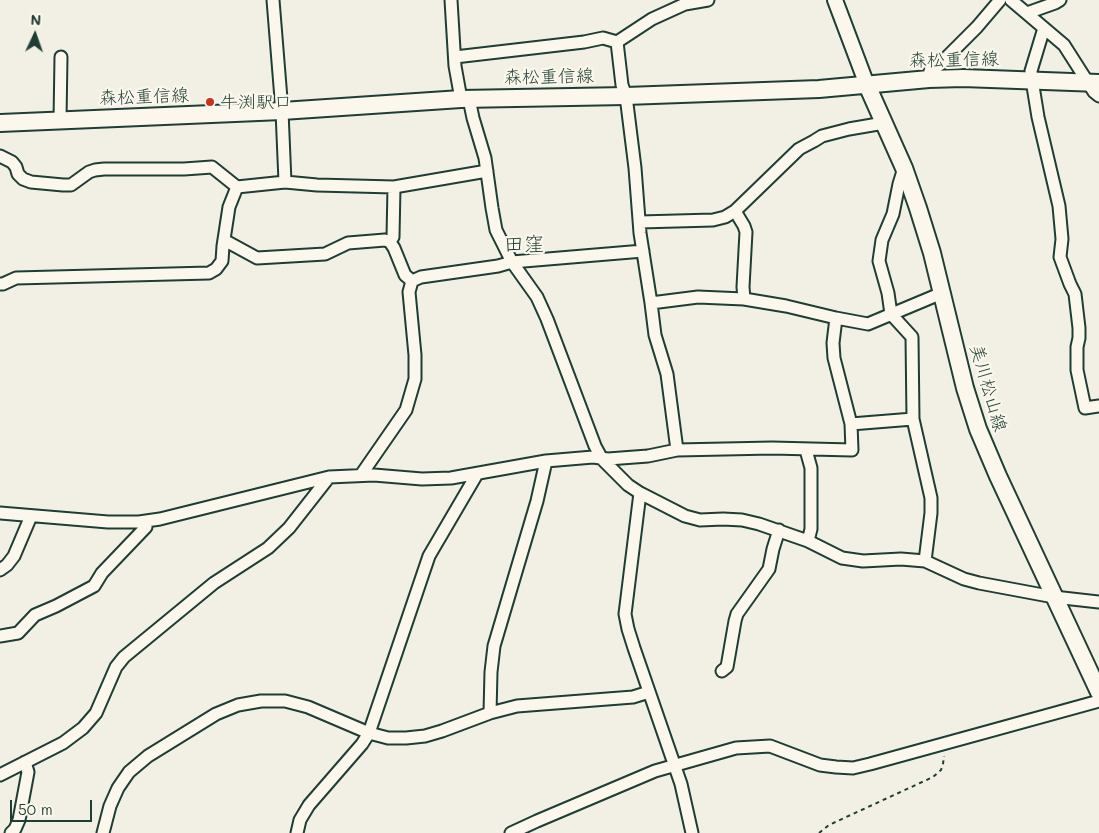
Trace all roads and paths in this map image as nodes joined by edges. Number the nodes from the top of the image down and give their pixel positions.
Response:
1 (273, 0) edge
2 (451, 0) edge
3 (708, 0) edge
4 (835, 0) edge
5 (1000, 0) edge
6 (1011, 0) edge
7 (1060, 0) edge
8 (1027, 13) junction
9 (1044, 28) junction
10 (616, 42) junction
11 (454, 56) junction
12 (61, 57) dead end
13 (929, 79) junction
14 (1032, 80) junction
15 (1093, 83) edge
16 (867, 85) junction
17 (626, 96) junction
18 (1099, 96) edge
19 (465, 99) junction
20 (282, 111) junction
21 (60, 120) junction
22 (0, 123) edge
23 (884, 123) junction
24 (0, 156) edge
25 (904, 168) junction
26 (487, 171) junction
27 (285, 182) junction
28 (237, 187) junction
29 (394, 187) junction
30 (735, 211) junction
31 (640, 222) junction
32 (224, 240) junction
33 (390, 242) junction
34 (643, 251) junction
35 (512, 262) junction
36 (412, 281) junction
37 (0, 284) edge
38 (942, 293) junction
39 (744, 299) junction
40 (651, 303) junction
41 (891, 314) junction
42 (836, 318) junction
43 (1099, 406) edge
44 (913, 418) junction
45 (851, 424) junction
46 (677, 450) junction
47 (806, 450) junction
48 (602, 458) junction
49 (546, 461) junction
50 (477, 474) junction
51 (361, 476) junction
52 (329, 477) junction
53 (640, 493) junction
54 (0, 513) edge
55 (31, 516) junction
56 (146, 521) junction
57 (779, 530) junction
58 (808, 541) junction
59 (925, 561) junction
60 (0, 570) edge
61 (1054, 597) junction
62 (1099, 602) edge
63 (0, 636) edge
64 (722, 671) dead end
65 (649, 692) junction
66 (1099, 692) edge
67 (1099, 702) edge
68 (490, 713) junction
69 (369, 733) junction
70 (942, 745) junction
71 (25, 762) junction
72 (674, 766) junction
73 (0, 775) edge
74 (11, 833) edge
75 (103, 833) edge
76 (297, 833) edge
77 (510, 833) edge
78 (692, 833) edge
79 (820, 833) edge

1 - 20 street
2 - 11 street
3 - 10 street
4 - 16 street
5 - 13 street
6 - 8 street
7 - 8 street
8 - 9 street
9 - 14 street
9 - 15 street
10 - 11 street
10 - 17 street
11 - 19 street
12 - 21 street
13 - 14 main road, 森松重信線
13 - 16 main road, 森松重信線
14 - 15 main road, 森松重信線
14 - 43 street
15 - 18 street
16 - 17 main road, 森松重信線
16 - 23 main road, 美川松山線
17 - 19 main road, 森松重信線
17 - 31 street
19 - 20 main road, 森松重信線
19 - 26 street
20 - 21 main road, 森松重信線
20 - 27 street
21 - 22 main road, 森松重信線
23 - 25 main road, 美川松山線
23 - 30 street
24 - 28 street
25 - 38 main road, 美川松山線
25 - 41 street
26 - 29 street
26 - 35 street
27 - 28 street
27 - 29 street
28 - 32 street
29 - 33 street
30 - 31 street
30 - 39 street
31 - 34 street
32 - 33 street
32 - 37 street
33 - 36 street
34 - 35 street
34 - 40 street
35 - 36 street
35 - 48 street
36 - 51 street
38 - 41 street
38 - 61 main road, 美川松山線
39 - 40 street
39 - 42 street
40 - 46 street
41 - 42 street
41 - 44 street
42 - 45 street
44 - 45 street
44 - 59 street
45 - 47 street
46 - 47 street
46 - 48 street
47 - 58 street
48 - 49 street
48 - 53 street
49 - 50 street
49 - 68 street
50 - 51 street
50 - 69 street
51 - 52 street
52 - 56 street
52 - 71 street
53 - 57 street
53 - 65 street
54 - 55 street
55 - 56 street
55 - 60 street
56 - 63 street
57 - 58 street
57 - 64 street
58 - 59 street
59 - 61 street
61 - 62 street
61 - 66 main road, 美川松山線
65 - 68 street
65 - 72 street
67 - 70 street
68 - 69 street
69 - 75 street
69 - 76 street
70 - 72 street
70 - 79 path
71 - 73 street
71 - 74 street
72 - 77 street
72 - 78 street

